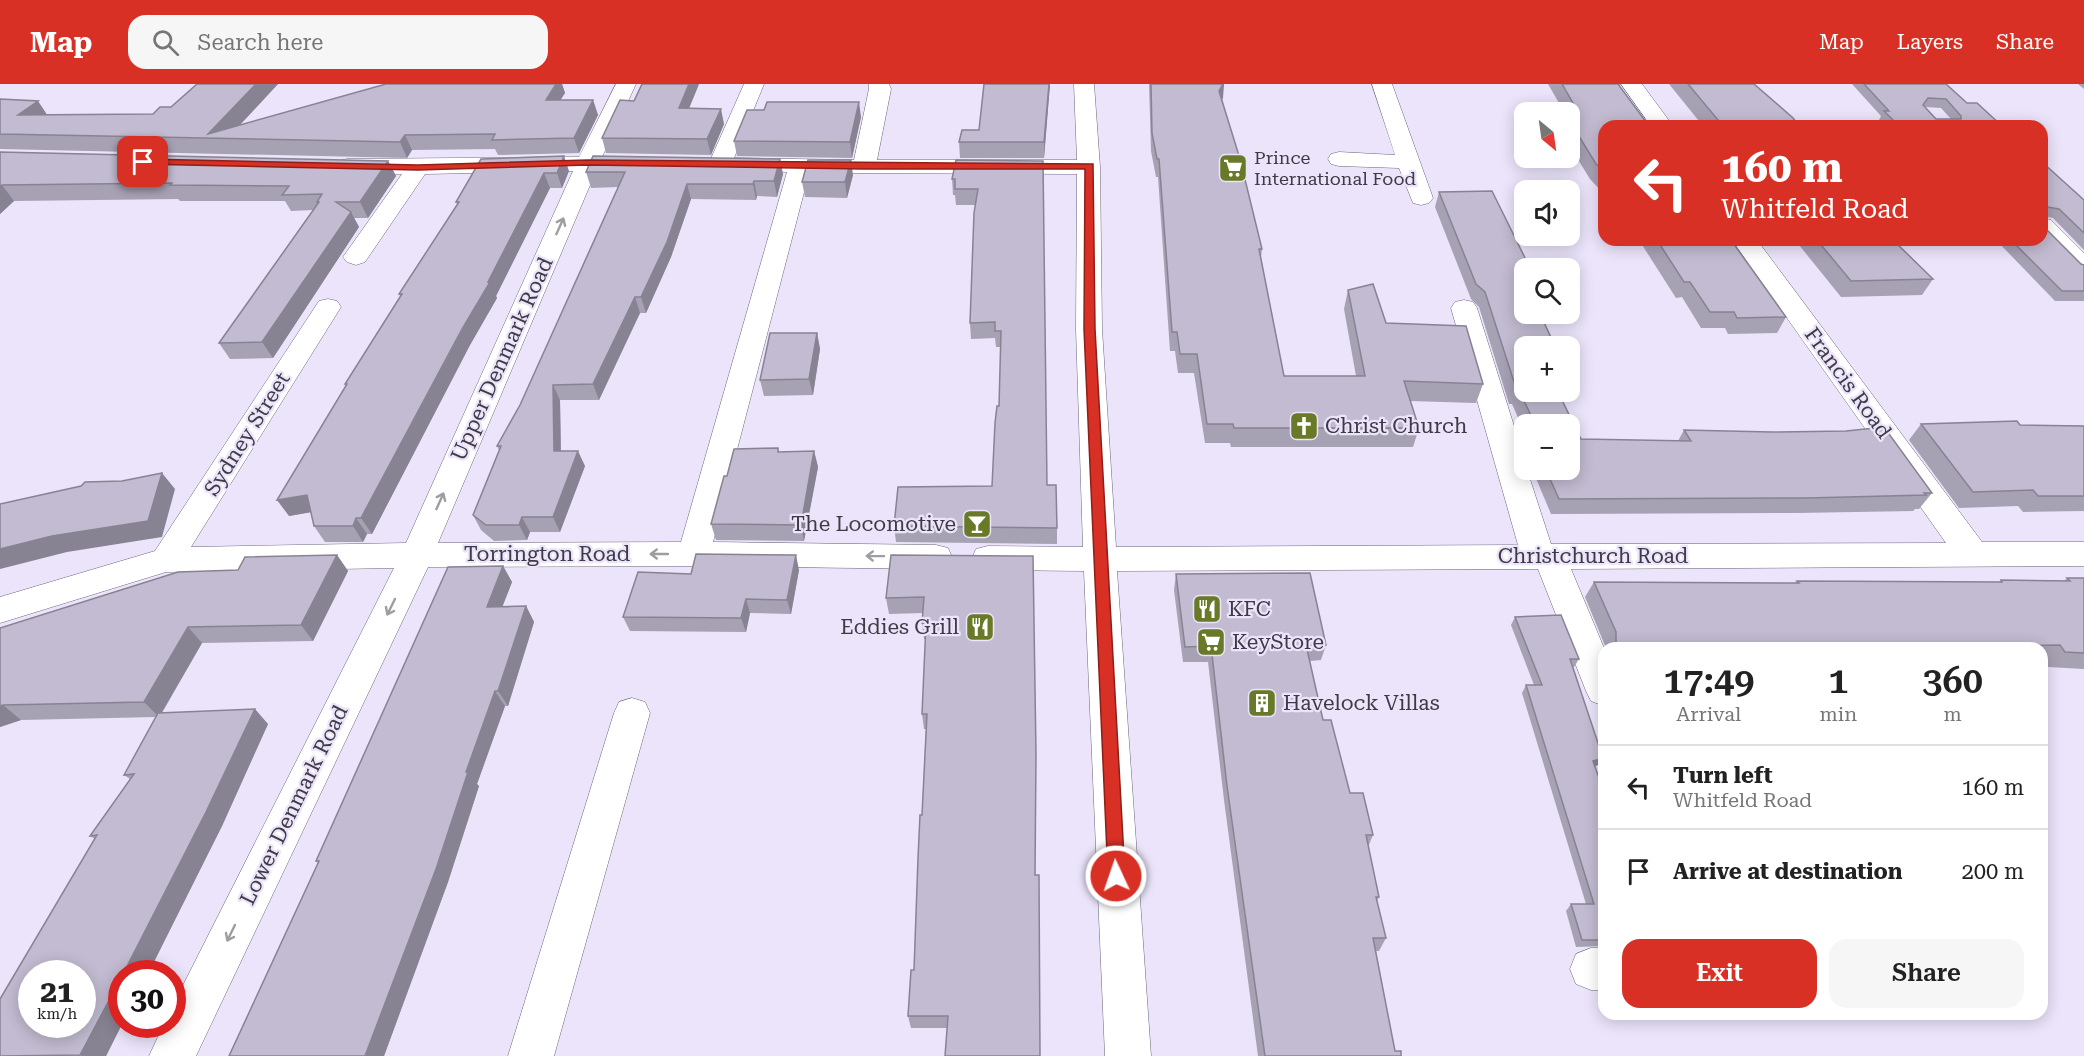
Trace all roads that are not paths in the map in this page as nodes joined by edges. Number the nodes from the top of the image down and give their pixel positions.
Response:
1 (626, 84) edge
2 (754, 84) edge
3 (879, 84) edge
4 (1084, 84) edge
5 (1382, 84) edge
6 (1631, 84) edge
7 (1658, 120) edge
8 (1339, 159) dead end
9 (588, 162) junction
10 (1409, 162) junction
11 (654, 163) edge
12 (323, 165) edge
13 (800, 165) junction
14 (864, 166) junction
15 (1089, 166) junction
16 (418, 167) junction
17 (1421, 198) dead end
18 (2048, 231) edge
19 (1748, 246) edge
20 (356, 257) dead end
21 (2084, 267) edge
22 (328, 307) dead end
23 (1464, 308) dead end
24 (694, 554) junction
25 (2084, 554) edge
26 (417, 555) junction
27 (1973, 555) junction
28 (1544, 556) junction
29 (1101, 559) junction
30 (166, 560) junction
31 (0, 610) edge
32 (1598, 678) edge
33 (632, 713) dead end
34 (171, 1056) edge
35 (531, 1056) edge
36 (1128, 1056) edge

1 - 9 street, Upper Denmark Road
2 - 13 street
3 - 14 street
4 - 15 street
5 - 10 street
6 - 7 street
8 - 10 street
9 - 11 street
9 - 16 street
26 -> 9 street, Upper Denmark Road
10 - 17 street
12 - 16 street
13 - 14 street
13 - 24 street
14 - 15 street
15 - 29 street
16 - 20 street
18 - 21 street
19 - 27 street, Francis Road
22 - 30 street, Sydney Street
23 - 28 street
24 -> 26 street, Torrington Road
29 -> 24 street, Torrington Road
25 - 27 street, Christchurch Road
26 - 30 street, Torrington Road
26 -> 34 street, Lower Denmark Road
27 - 28 street, Christchurch Road
28 - 29 street, Christchurch Road
28 - 32 street
29 - 36 street
30 - 31 street, Torrington Road
33 - 35 street

